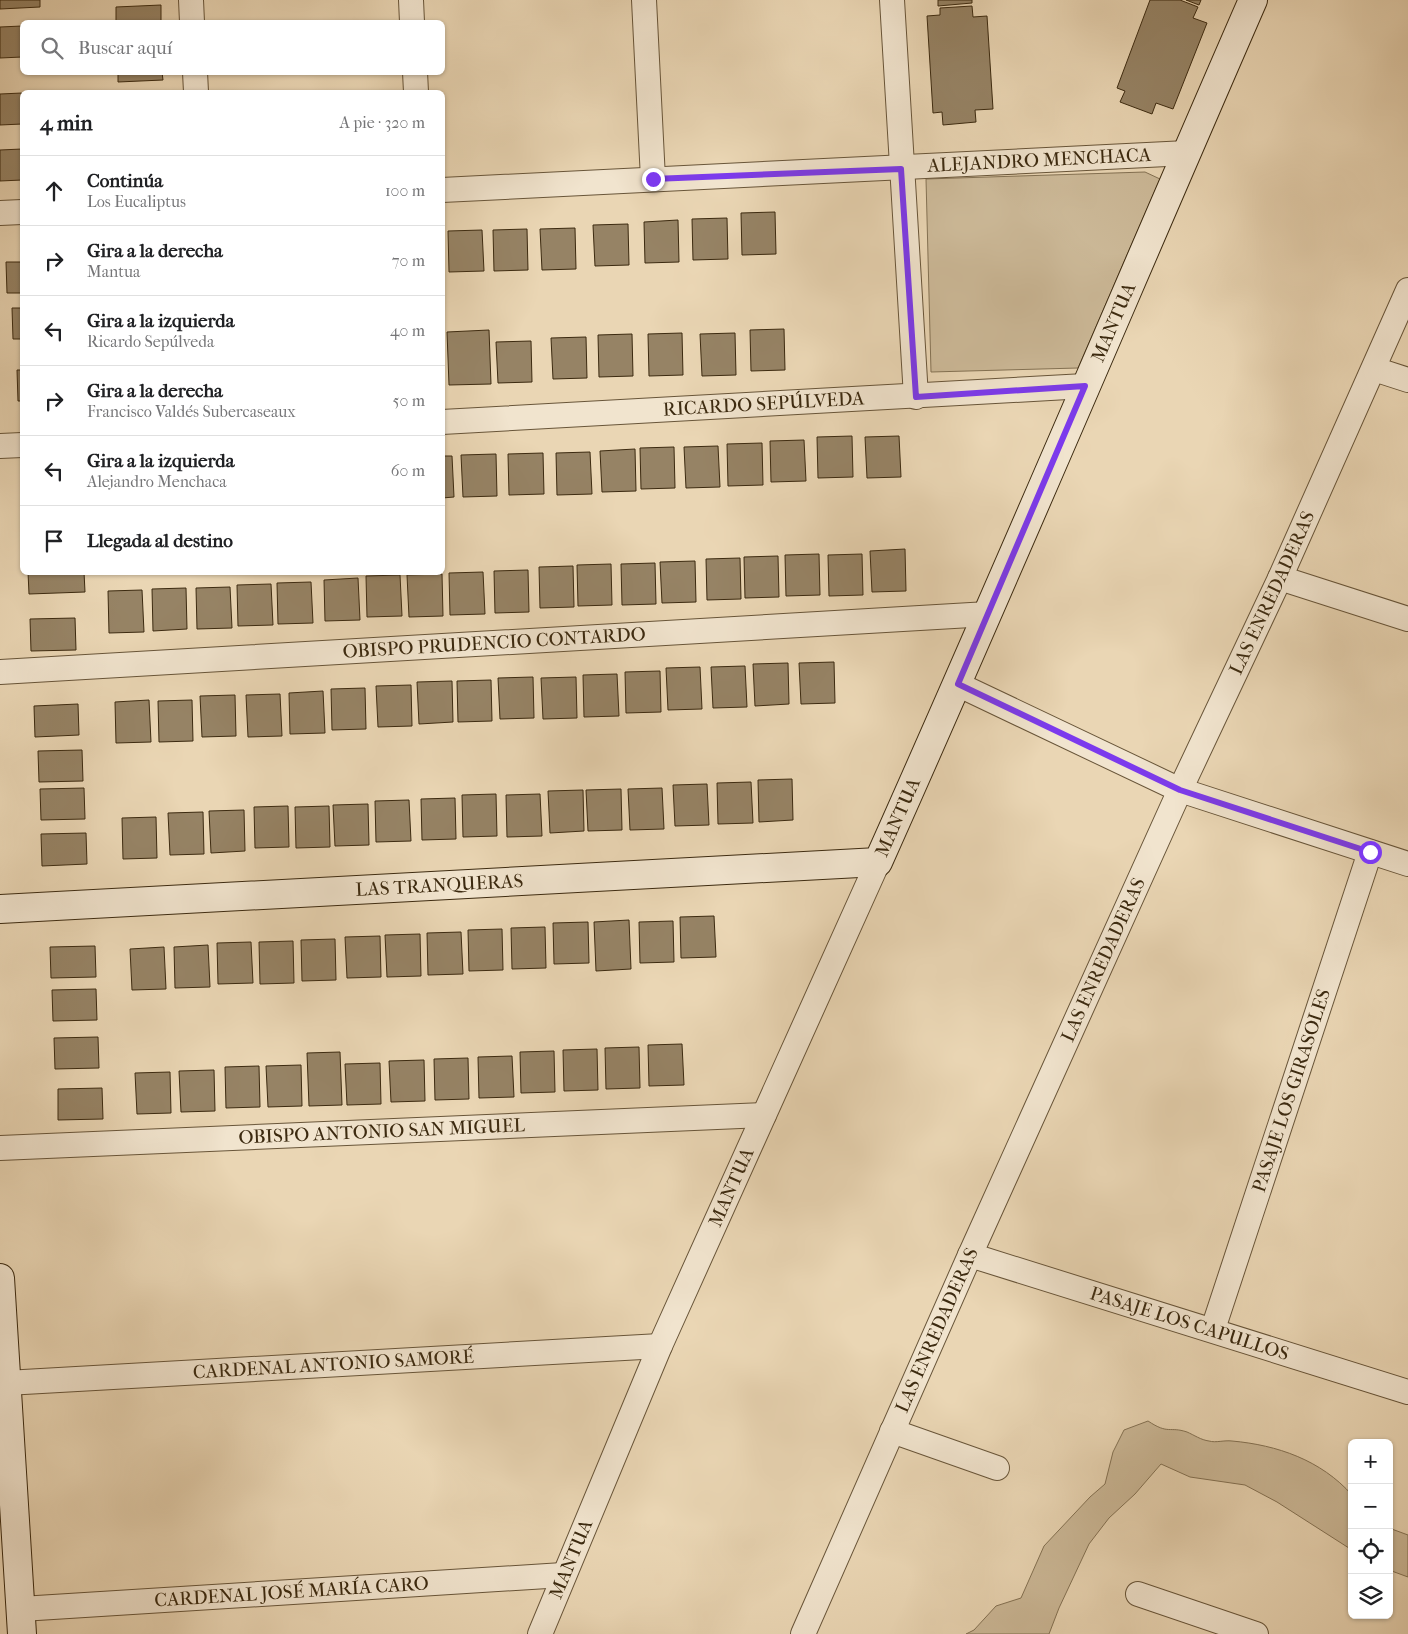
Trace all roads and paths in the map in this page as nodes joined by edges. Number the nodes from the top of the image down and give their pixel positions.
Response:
1 (191, 0) edge
2 (411, 0) edge
3 (644, 0) edge
4 (892, 0) edge
5 (1253, 0) edge
6 (192, 20) edge
7 (412, 20) edge
8 (195, 75) edge
9 (415, 75) edge
10 (196, 90) edge
11 (416, 90) edge
12 (1187, 153) junction
13 (901, 169) junction
14 (653, 179) junction
15 (445, 190) edge
16 (20, 212) edge
17 (0, 213) edge
18 (1408, 290) edge
19 (1374, 369) junction
20 (1408, 380) edge
21 (1085, 386) junction
22 (916, 397) junction
23 (445, 422) edge
24 (20, 445) edge
25 (0, 446) edge
26 (1280, 578) junction
27 (988, 614) junction
28 (1408, 619) edge
29 (0, 672) edge
30 (958, 684) junction
31 (1180, 790) junction
32 (1370, 852) junction
33 (878, 862) junction
34 (1408, 864) edge
35 (0, 910) edge
36 (764, 1115) junction
37 (0, 1148) edge
38 (970, 1255) junction
39 (0, 1278) edge
40 (1212, 1329) junction
41 (660, 1346) junction
42 (6, 1383) junction
43 (1407, 1386) edge
44 (892, 1430) junction
45 (997, 1468) dead end
46 (563, 1575) junction
47 (1138, 1594) dead end
48 (22, 1621) edge
49 (540, 1634) edge
50 (803, 1634) edge
51 (1256, 1634) edge

1 - 6 street
2 - 7 street
3 - 14 street
4 - 13 street
5 - 12 street, MANTUA
8 - 10 street
9 - 11 street
12 - 13 street, ALEJANDRO MENCHACA
12 - 21 street, MANTUA
13 - 14 street, ALEJANDRO MENCHACA
13 - 22 street
14 - 15 street, ALEJANDRO MENCHACA
16 - 17 street
18 - 19 street, LAS ENREDADERAS
19 - 20 street
19 - 26 street, LAS ENREDADERAS
21 - 22 street, RICARDO SEPÚLVEDA
21 - 27 street, MANTUA
22 - 23 street, RICARDO SEPÚLVEDA
24 - 25 street
26 - 28 street
26 - 31 street, LAS ENREDADERAS
27 - 29 street, OBISPO PRUDENCIO CONTARDO
27 - 30 street, MANTUA
30 - 31 street
30 - 33 street, MANTUA
31 - 32 street
31 - 38 street, LAS ENREDADERAS
32 - 34 street
32 - 40 street, PASAJE LOS GIRASOLES
33 - 35 street, LAS TRANQUERAS
33 - 36 street, MANTUA
36 - 37 street, OBISPO ANTONIO SAN MIGUEL
36 - 41 street, MANTUA
38 - 40 street, PASAJE LOS CAPULLOS
38 - 44 street, LAS ENREDADERAS
39 - 42 street
40 - 43 street, PASAJE LOS CAPULLOS
41 - 42 street, CARDENAL ANTONIO SAMORÉ
41 - 46 street, MANTUA
42 - 48 street
44 - 45 street
44 - 50 street, LAS ENREDADERAS
46 - 48 street, CARDENAL JOSÉ MARÍA CARO
46 - 49 street, MANTUA
47 - 51 street

